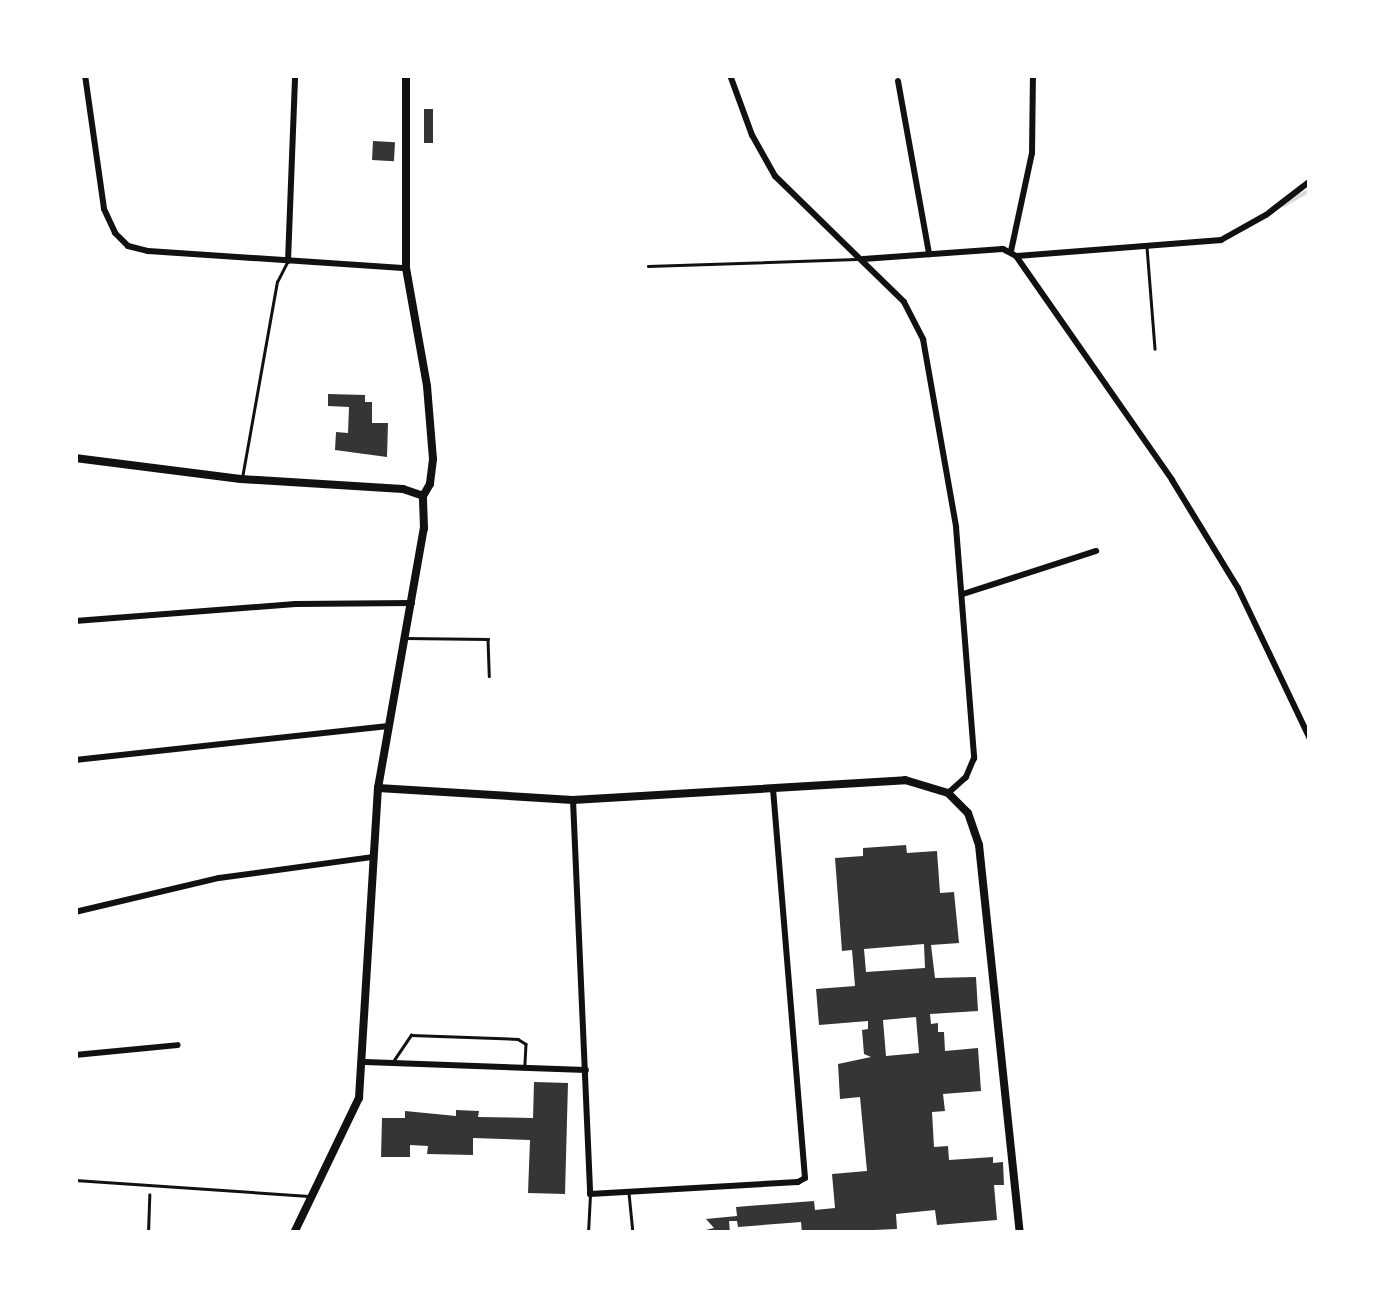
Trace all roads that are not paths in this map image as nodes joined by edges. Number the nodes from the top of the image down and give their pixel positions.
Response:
1 (85, 75) edge
2 (295, 75) edge
3 (406, 75) edge
4 (730, 75) edge
5 (1033, 75) edge
6 (898, 82) dead end
7 (1310, 181) edge
8 (1147, 246) junction
9 (929, 254) junction
10 (1013, 254) junction
11 (861, 259) junction
12 (288, 261) junction
13 (648, 266) dead end
14 (406, 268) junction
15 (1155, 348) dead end
16 (75, 458) edge
17 (242, 479) junction
18 (423, 496) junction
19 (1096, 550) dead end
20 (963, 594) junction
21 (412, 602) junction
22 (75, 621) edge
23 (404, 638) junction
24 (489, 676) dead end
25 (386, 726) junction
26 (1310, 739) edge
27 (75, 760) edge
28 (378, 788) junction
29 (773, 788) junction
30 (948, 793) junction
31 (574, 800) junction
32 (372, 857) junction
33 (75, 912) edge
34 (178, 1045) dead end
35 (75, 1054) edge
36 (364, 1062) junction
37 (391, 1064) junction
38 (525, 1068) junction
39 (586, 1070) junction
40 (75, 1180) edge
41 (628, 1192) junction
42 (590, 1194) junction
43 (313, 1196) junction
44 (294, 1233) edge
45 (588, 1233) edge
46 (633, 1233) edge
47 (1020, 1233) edge

1 - 12 street
2 - 12 street
3 - 14 street
4 - 11 street
5 - 10 street
6 - 9 street
7 - 8 street
8 - 10 street
8 - 15 lane
9 - 10 street
9 - 11 street
10 - 26 street
11 - 13 lane
11 - 20 street
12 - 14 street
12 - 17 lane
14 - 18 street
16 - 17 street
17 - 18 street
18 - 21 street
19 - 20 street
20 - 30 street
21 - 22 street
21 - 23 street
23 - 24 lane
23 - 25 street
25 - 27 street
25 - 28 street
28 - 31 street
28 - 32 street
29 - 30 street
29 - 31 street
29 - 41 street
30 - 47 street
31 - 39 street
32 - 33 street
32 - 36 street
34 - 35 street
36 - 37 street
36 - 43 street
37 - 38 street
37 - 38 lane
38 - 39 street
39 - 42 street
40 - 43 lane
41 - 42 street
41 - 46 lane
42 - 45 lane
43 - 44 street

